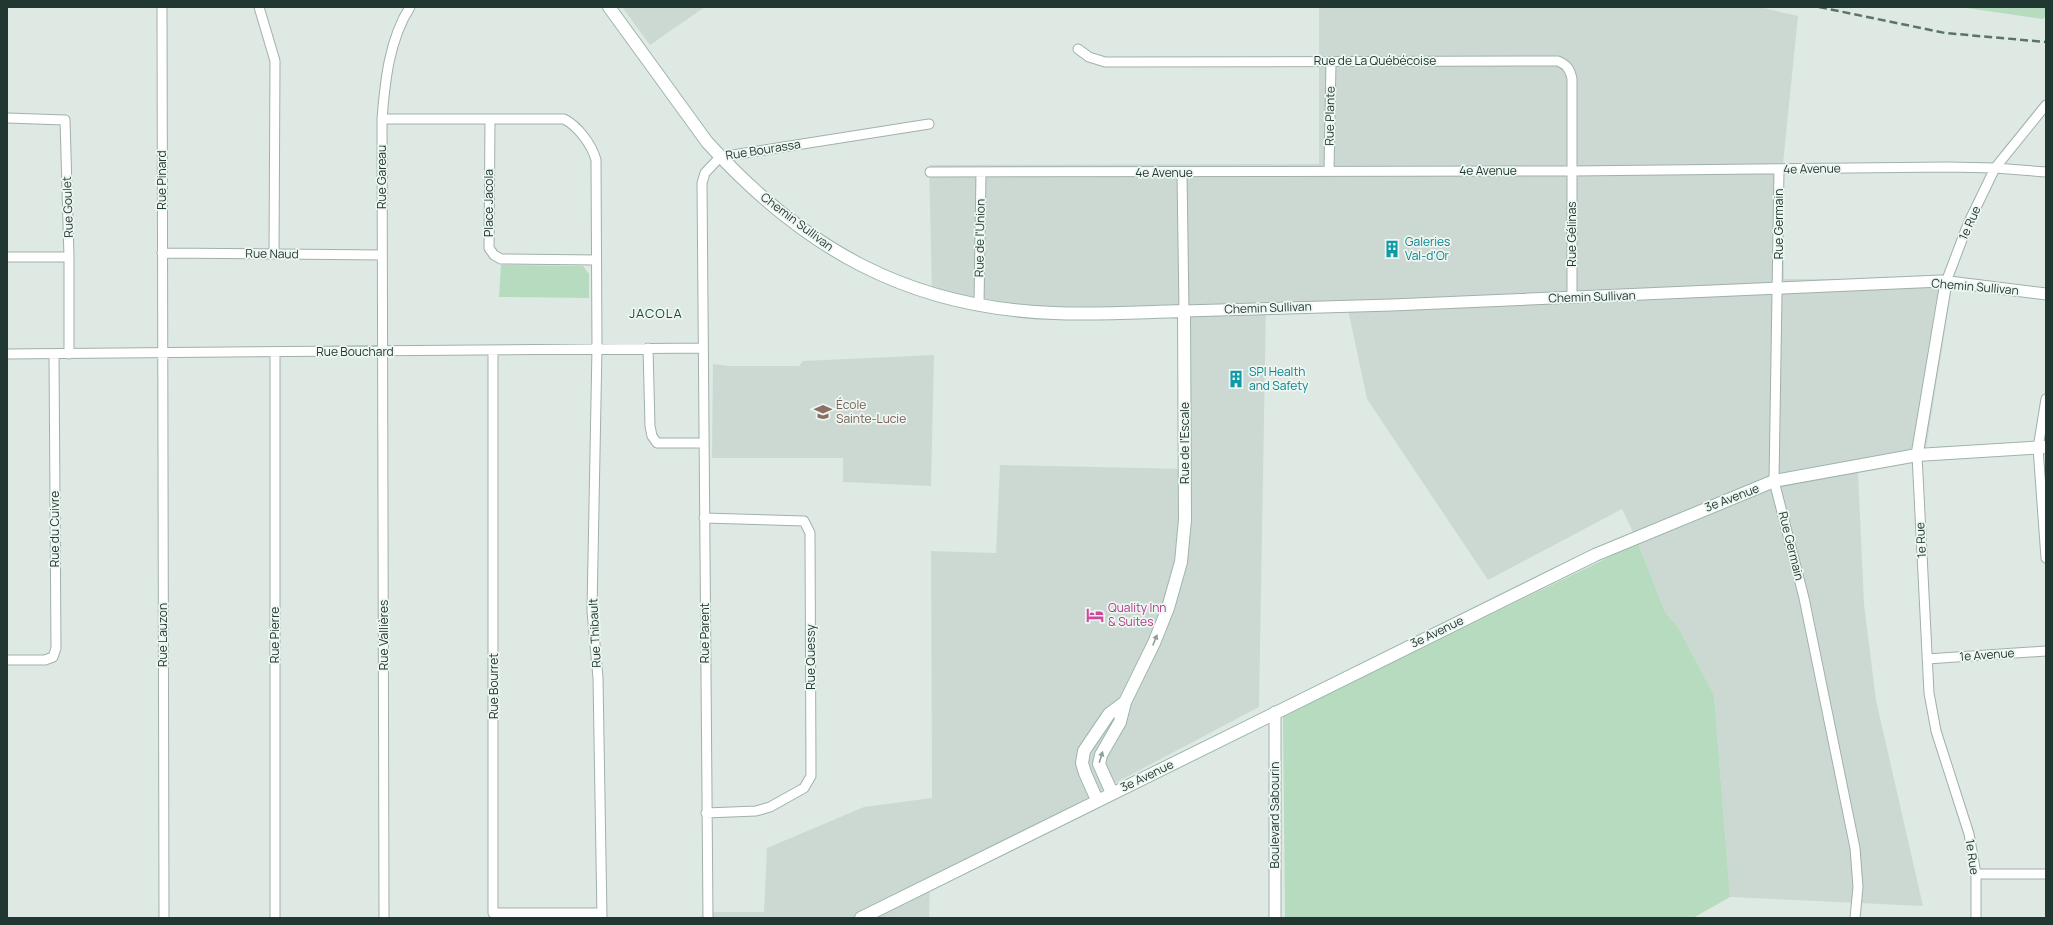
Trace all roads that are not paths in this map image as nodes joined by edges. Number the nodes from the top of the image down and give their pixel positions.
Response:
1 (162, 7) edge
2 (259, 7) edge
3 (410, 7) edge
4 (609, 7) edge
5 (1078, 49) dead end
6 (1331, 62) junction
7 (2046, 105) edge
8 (7, 118) edge
9 (382, 119) junction
10 (490, 120) junction
11 (929, 124) dead end
12 (720, 157) junction
13 (1996, 168) junction
14 (1779, 169) junction
15 (1330, 171) junction
16 (1572, 171) junction
17 (930, 172) dead end
18 (981, 172) junction
19 (2046, 172) edge
20 (1182, 173) junction
21 (162, 253) junction
22 (274, 254) junction
23 (382, 255) junction
24 (7, 257) edge
25 (69, 257) junction
26 (596, 260) junction
27 (1946, 282) junction
28 (1779, 289) junction
29 (2046, 294) edge
30 (1572, 297) junction
31 (979, 305) junction
32 (1184, 311) junction
33 (597, 348) junction
34 (648, 348) junction
35 (703, 348) junction
36 (493, 350) junction
37 (275, 352) junction
38 (383, 352) junction
39 (163, 353) junction
40 (7, 354) edge
41 (54, 354) junction
42 (69, 354) junction
43 (2046, 399) edge
44 (704, 443) junction
45 (2042, 448) edge
46 (1917, 455) junction
47 (1774, 481) junction
48 (704, 518) junction
49 (2046, 558) edge
50 (2046, 652) edge
51 (1927, 659) junction
52 (7, 660) edge
53 (1125, 702) junction
54 (1275, 712) junction
55 (1112, 793) junction
56 (1097, 800) junction
57 (706, 813) junction
58 (1976, 874) junction
59 (2046, 874) edge
60 (602, 916) edge
61 (164, 918) edge
62 (275, 918) edge
63 (384, 918) edge
64 (708, 918) edge
65 (861, 918) edge
66 (1276, 918) edge
67 (1855, 918) edge
68 (1976, 918) edge

1 - 21 street, Rue Pinard
2 - 22 street
3 - 9 street, Rue Gareau
4 - 12 main road, Chemin Sullivan
5 - 6 street, Rue de La Québécoise
6 - 15 street, Rue Plante
6 - 16 street, Rue de La Québécoise
7 - 13 street, 1e Rue
8 - 25 street, Rue Goulet
9 - 10 street
9 - 23 street, Rue Gareau
10 - 26 street
10 - 26 street, Place Jacola
11 - 12 street, Rue Bourassa
12 - 31 main road, Chemin Sullivan
12 - 35 street, Rue Bourassa
13 - 14 street, 4e Avenue
13 - 19 street, 4e Avenue
13 - 27 street, 1e Rue
14 - 16 street, 4e Avenue
14 - 28 street, Rue Germain
15 - 16 street, 4e Avenue
15 - 20 street, 4e Avenue
16 - 30 street, Rue Gélinas
17 - 18 street, 4e Avenue
18 - 20 street, 4e Avenue
18 - 31 street, Rue de l'Union
20 - 32 street, Rue de l'Escale
21 - 22 street, Rue Naud
21 - 39 street, Rue Pinard
22 - 23 street, Rue Naud
23 - 38 street, Rue Gareau
24 - 25 street
25 - 42 street, Rue Goulet
26 - 33 street
27 - 28 street, Chemin Sullivan
27 - 29 street, Chemin Sullivan
27 - 46 street, 1e Rue
28 - 30 street, Chemin Sullivan
28 - 47 street, Rue Germain
30 - 32 street, Chemin Sullivan
31 - 32 main road, Chemin Sullivan
53 -> 32 main road, Rue de l'Escale
33 - 34 street, Rue Bouchard
33 - 36 street, Rue Bouchard
33 - 60 street, Rue Thibault
34 - 35 street, Rue Bouchard
34 - 44 street
35 - 44 street, Rue Parent
36 - 38 street, Rue Bouchard
36 - 60 street, Rue Bourret
37 - 38 street, Rue Bouchard
37 - 39 street, Rue Bouchard
37 - 62 street, Rue Pierre
38 - 63 street, Rue Vallières
39 - 42 street, Rue Bouchard
39 - 61 street, Rue Lauzon
40 - 41 street, Rue Bouchard
41 - 42 street, Rue Bouchard
41 - 52 street, Rue du Cuivre
43 - 45 street
44 - 48 street, Rue Parent
45 - 46 main road, 3e Avenue
45 - 49 street
46 - 47 main road, 3e Avenue
46 - 51 street, 1e Rue
47 - 54 main road, 3e Avenue
47 - 67 street, Rue Germain
48 - 57 street, Rue Parent
48 - 57 street, Rue Quessy
50 - 51 street, 1e Avenue
51 - 58 street, 1e Rue
55 -> 53 main road, Rue de l'Escale
53 - 56 main road, Rue de l'Escale
54 - 55 main road, 3e Avenue
54 - 66 street, Boulevard Sabourin
55 - 56 main road, 3e Avenue
56 - 65 main road, 3e Avenue
57 - 64 street, Rue Parent
58 - 59 street
58 - 68 street, 1e Rue

